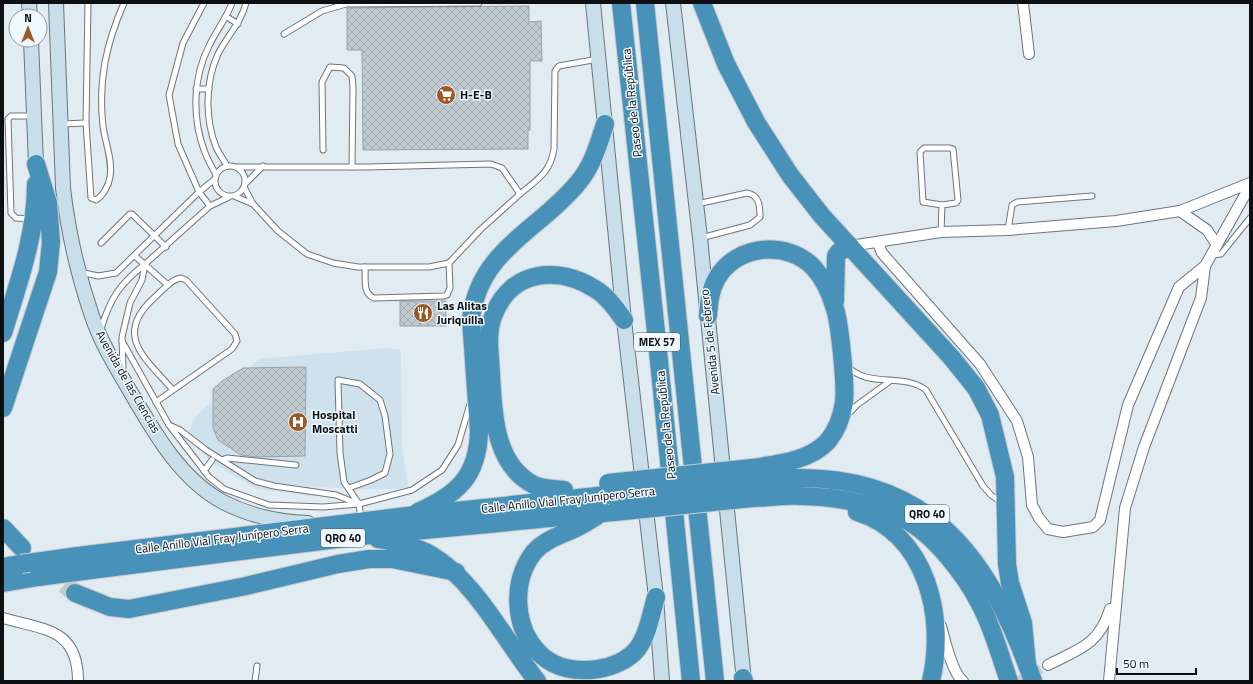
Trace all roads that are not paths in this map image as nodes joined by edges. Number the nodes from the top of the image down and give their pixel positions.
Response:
1 (56, 3) edge
2 (88, 3) edge
3 (124, 3) edge
4 (204, 3) edge
5 (232, 3) edge
6 (246, 3) edge
7 (479, 3) edge
8 (593, 3) edge
9 (621, 3) edge
10 (645, 3) edge
11 (673, 3) edge
12 (702, 3) edge
13 (1023, 3) edge
14 (227, 17) junction
15 (238, 24) junction
16 (284, 34) dead end
17 (30, 48) edge
18 (1029, 54) dead end
19 (598, 59) junction
20 (209, 89) junction
21 (196, 90) junction
22 (34, 116) junction
23 (61, 124) junction
24 (86, 124) junction
25 (605, 124) junction
26 (323, 150) dead end
27 (36, 164) junction
28 (227, 166) junction
29 (263, 166) junction
30 (237, 167) junction
31 (352, 167) junction
32 (215, 177) junction
33 (1250, 182) edge
34 (245, 185) junction
35 (1250, 186) edge
36 (199, 192) junction
37 (520, 194) junction
38 (231, 196) junction
39 (1092, 196) dead end
40 (252, 204) junction
41 (696, 204) junction
42 (942, 205) junction
43 (210, 206) junction
44 (1180, 211) junction
45 (1250, 218) edge
46 (34, 219) junction
47 (1008, 230) junction
48 (941, 232) junction
49 (154, 236) junction
50 (700, 238) junction
51 (101, 243) dead end
52 (878, 243) junction
53 (1216, 245) junction
54 (850, 246) junction
55 (166, 247) junction
56 (135, 256) junction
57 (1211, 256) junction
58 (449, 263) junction
59 (145, 264) junction
60 (1205, 266) junction
61 (365, 267) junction
62 (79, 272) junction
63 (168, 285) junction
64 (836, 309) junction
65 (708, 316) junction
66 (624, 320) junction
67 (3, 333) edge
68 (100, 335) junction
69 (122, 341) junction
70 (842, 360) junction
71 (123, 379) junction
72 (890, 381) junction
73 (172, 389) junction
74 (476, 390) junction
75 (156, 402) junction
76 (3, 408) edge
77 (839, 423) junction
78 (169, 425) junction
79 (212, 460) dead end
80 (222, 460) junction
81 (296, 465) dead end
82 (204, 471) junction
83 (752, 483) junction
84 (349, 488) junction
85 (608, 489) junction
86 (564, 490) junction
87 (801, 496) junction
88 (359, 504) junction
89 (1006, 504) junction
90 (609, 512) junction
91 (455, 513) junction
92 (407, 516) junction
93 (336, 525) junction
94 (3, 528) edge
95 (361, 529) junction
96 (22, 556) junction
97 (81, 564) junction
98 (3, 567) edge
99 (456, 572) junction
100 (924, 573) junction
101 (3, 583) edge
102 (1116, 591) junction
103 (75, 593) tunnel mouth
104 (656, 597) junction
105 (3, 618) edge
106 (1048, 665) tunnel mouth
107 (257, 666) dead end
108 (1030, 673) edge
109 (531, 676) edge
110 (744, 680) edge
111 (78, 681) edge
112 (255, 681) edge
113 (662, 681) edge
114 (691, 681) edge
115 (715, 681) edge
116 (931, 681) edge
117 (963, 681) edge
118 (1009, 681) edge
119 (1109, 681) edge

1 - 23 main road, Avenida de las Ciencias
2 - 24 lane
3 - 24 lane
4 - 36 lane
5 - 14 lane
6 - 15 lane
7 - 16 lane
8 - 19 main road
9 - 114 highway, Paseo de la República / MEX 57
10 - 115 highway, Paseo de la República / MEX 57
11 - 41 main road, Avenida 5 de Febrero
12 - 54 highway
13 - 18 street
14 - 15 lane
14 - 21 lane
15 - 20 lane
17 - 22 main road
19 - 25 main road
19 - 37 lane
20 - 21 lane
20 - 28 lane
21 - 32 lane
22 - 27 main road
22 - 46 lane
23 - 24 lane
23 - 62 main road, Avenida de las Ciencias
25 - 66 main road
25 - 74 highway
26 - 31 lane
27 - 46 highway
27 - 76 highway
28 - 30 lane
28 - 32 lane
29 - 30 lane
29 - 31 lane
29 - 34 lane
30 - 34 lane
31 - 37 lane
32 - 36 lane
32 - 38 lane
33 - 44 street
34 - 38 lane
34 - 40 lane
35 - 53 street
36 - 43 lane
36 - 49 lane
37 - 58 lane
38 - 40 lane
38 - 43 lane
39 - 47 lane
40 - 61 lane
41 - 50 main road, Avenida 5 de Febrero
41 - 50 lane
42 - 42 lane
42 - 48 lane
43 - 55 lane
44 - 47 street
44 - 53 street
45 - 57 lane
46 - 67 highway
47 - 48 street
48 - 52 street
49 - 51 lane
49 - 55 lane
49 - 56 lane
50 - 65 main road, Avenida 5 de Febrero
52 - 54 street
52 - 60 street
53 - 57 street
54 - 64 highway
54 - 89 highway
55 - 59 lane
56 - 59 lane
56 - 62 lane
57 - 60 street
58 - 61 lane
58 - 61 lane
59 - 63 lane
59 - 68 lane
59 - 69 lane
60 - 102 street
62 - 68 main road, Avenida de las Ciencias
63 - 73 lane
63 - 73 lane
64 - 65 highway
64 - 70 highway
65 - 110 main road, Avenida 5 de Febrero
66 - 86 highway
66 - 104 main road
68 - 71 main road, Avenida de las Ciencias
69 - 71 lane
69 - 75 lane
70 - 72 lane
70 - 77 highway
71 - 93 main road, Avenida de las Ciencias
72 - 77 lane
72 - 89 lane
73 - 75 lane
74 - 88 lane
74 - 92 highway
75 - 78 lane
77 - 83 highway
78 - 80 lane
78 - 82 lane
79 - 82 lane
80 - 81 lane
80 - 88 lane
82 - 88 lane
83 - 85 highway, Calle Anillo Vial Fray Junípero Serra / QRO 40, bridge
83 - 87 highway, Calle Anillo Vial Fray Junípero Serra / QRO 40
83 - 90 highway, Calle Anillo Vial Fray Junípero Serra / QRO 40, bridge
83 - 108 highway, Calle Anillo Vial Fray Junípero Serra / QRO 40
84 - 84 lane
84 - 88 lane
85 - 86 highway
85 - 91 highway, Calle Anillo Vial Fray Junípero Serra / QRO 40
86 - 91 highway
87 - 100 highway
87 - 118 highway, Calle Anillo Vial Fray Junípero Serra / QRO 40
88 - 95 lane
89 - 108 highway
90 - 95 highway, Calle Anillo Vial Fray Junípero Serra / QRO 40
90 - 104 highway
91 - 92 highway, Calle Anillo Vial Fray Junípero Serra / QRO 40
92 - 95 highway, Calle Anillo Vial Fray Junípero Serra / QRO 40
93 - 95 highway, Calle Anillo Vial Fray Junípero Serra / QRO 40
93 - 97 highway, Calle Anillo Vial Fray Junípero Serra / QRO 40
94 - 96 highway
95 - 97 highway, Calle Anillo Vial Fray Junípero Serra / QRO 40
95 - 99 highway
96 - 97 highway, Calle Anillo Vial Fray Junípero Serra / QRO 40, bridge
96 - 98 highway, Calle Anillo Vial Fray Junípero Serra / QRO 40
97 - 101 highway, Calle Anillo Vial Fray Junípero Serra / QRO 40, bridge
99 - 103 highway
99 - 109 highway
100 - 116 highway
100 - 117 street
102 - 106 street
102 - 119 street
104 - 113 main road
105 - 111 street
107 - 112 lane

